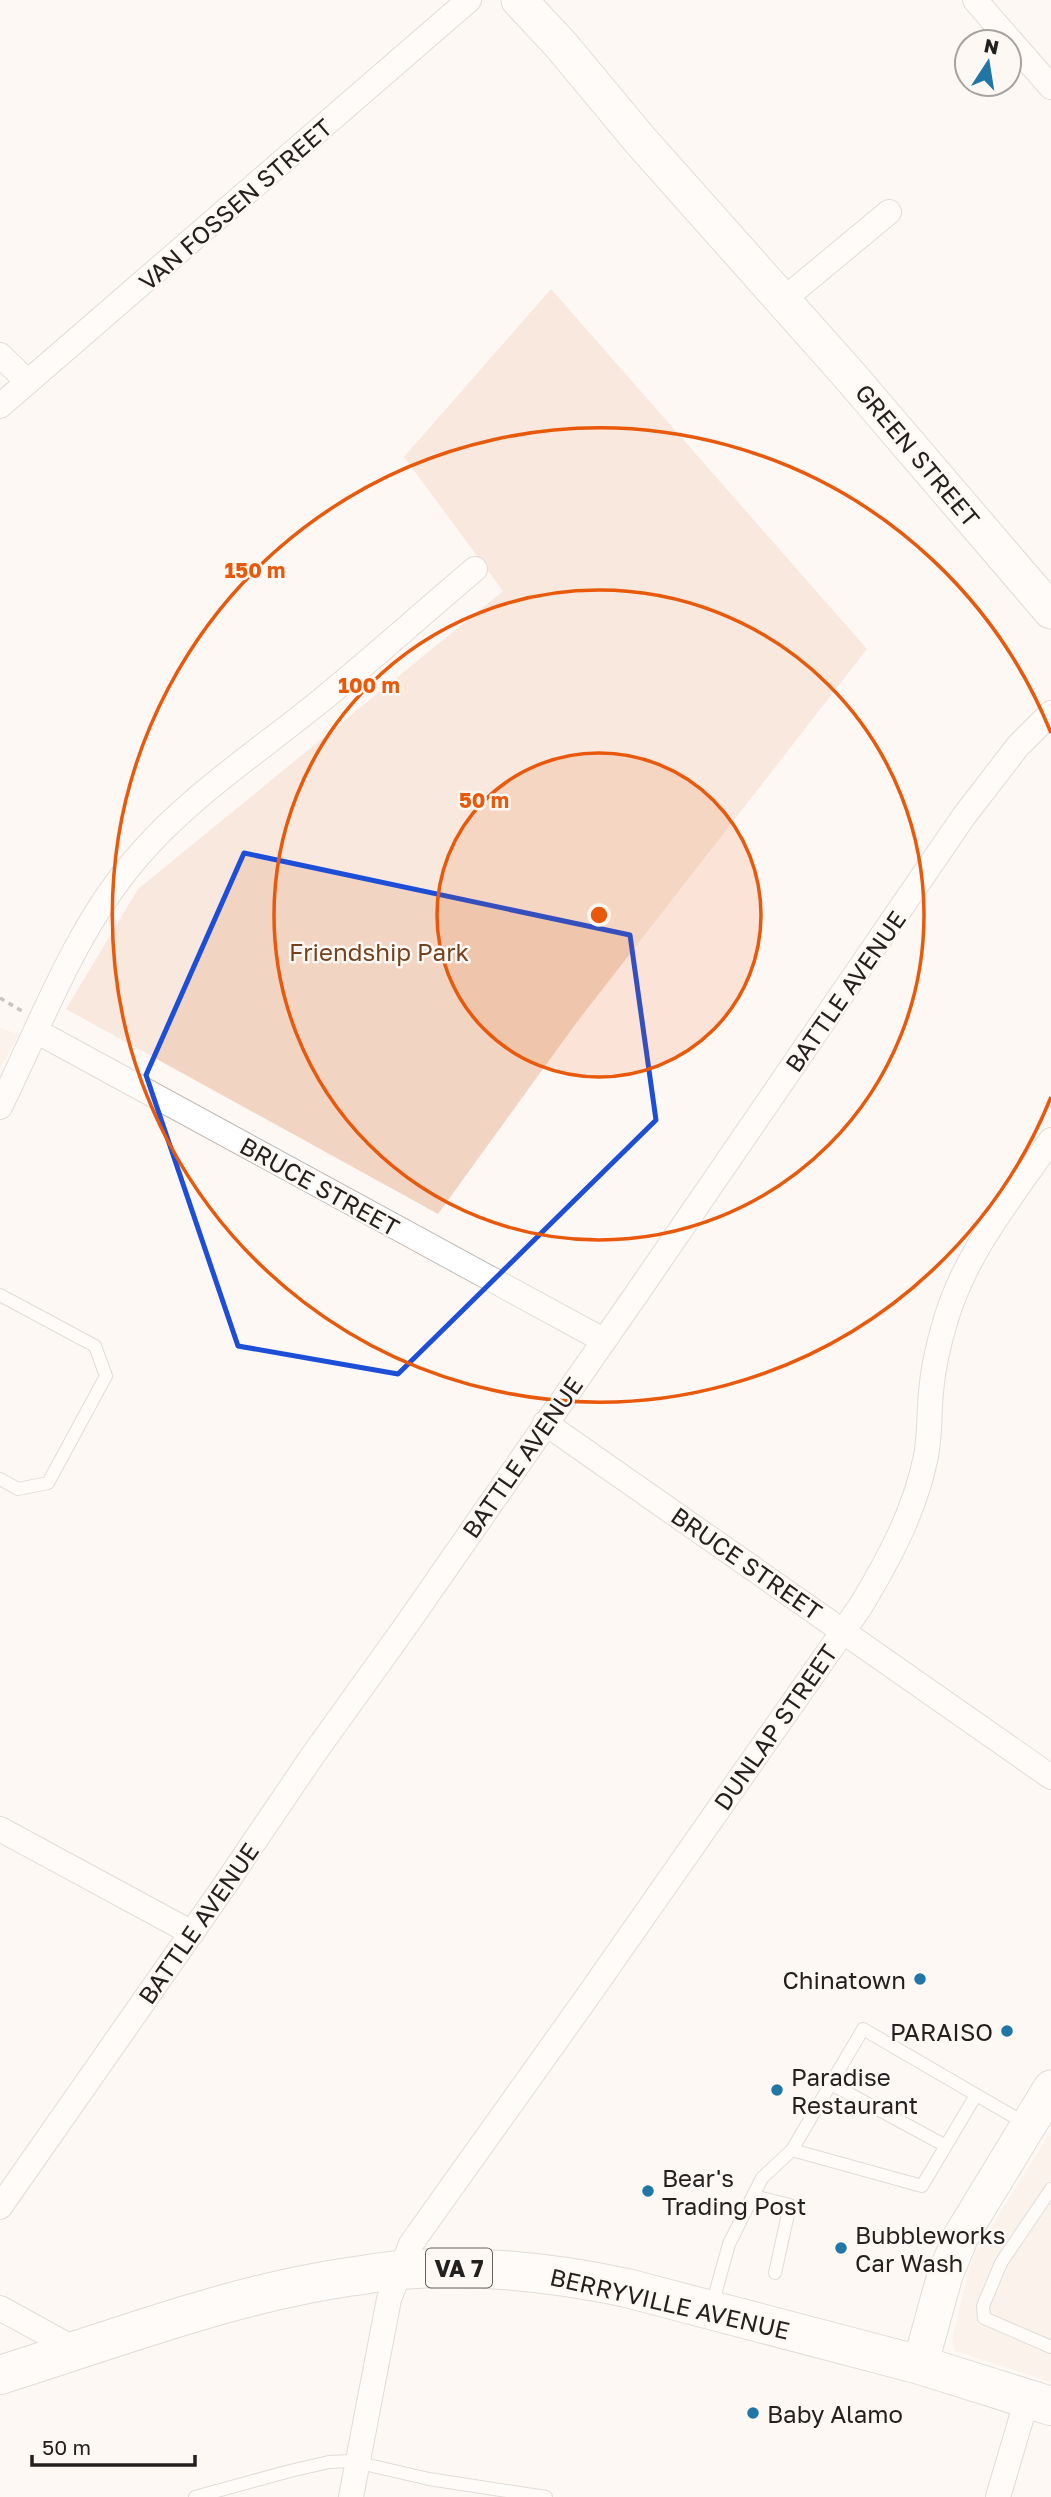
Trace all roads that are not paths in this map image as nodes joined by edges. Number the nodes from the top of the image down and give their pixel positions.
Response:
1 (469, 0) edge
2 (519, 0) edge
3 (975, 0) edge
4 (1051, 88) edge
5 (889, 212) dead end
6 (783, 300) junction
7 (0, 355) edge
8 (28, 382) junction
9 (0, 407) edge
10 (475, 569) dead end
11 (1051, 611) edge
12 (1051, 713) edge
13 (36, 1031) junction
14 (0, 1107) edge
15 (1051, 1139) edge
16 (0, 1295) edge
17 (603, 1340) junction
18 (545, 1423) junction
19 (0, 1479) edge
20 (842, 1629) junction
21 (1051, 1777) edge
22 (0, 1829) edge
23 (192, 1933) junction
24 (831, 2084) junction
25 (976, 2095) junction
26 (1039, 2113) edge
27 (946, 2146) junction
28 (792, 2150) junction
29 (1051, 2189) edge
30 (753, 2196) junction
31 (0, 2207) edge
32 (399, 2270) junction
33 (775, 2273) dead end
34 (0, 2308) edge
35 (711, 2310) junction
36 (1051, 2347) edge
37 (78, 2351) junction
38 (920, 2365) junction
39 (0, 2375) edge
40 (1039, 2403) edge
41 (357, 2462) junction
42 (195, 2497) edge
43 (351, 2497) edge
44 (546, 2497) edge
45 (998, 2497) edge

1 - 8 street, VAN FOSSEN STREET
2 - 6 street, GREEN STREET
3 - 4 street
5 - 6 street
6 - 11 street, GREEN STREET
7 - 8 street
8 - 9 street, VAN FOSSEN STREET
10 - 13 street
12 - 17 street, BATTLE AVENUE
13 - 14 street
13 - 17 street, BRUCE STREET
15 - 20 street, DUNLAP STREET
16 - 19 lane
17 - 18 street, BATTLE AVENUE
18 - 20 street, BRUCE STREET
18 - 23 street, BATTLE AVENUE
20 - 21 street, BRUCE STREET
20 - 32 street, DUNLAP STREET
22 - 23 street
23 - 31 street, BATTLE AVENUE
24 - 25 lane
24 - 27 lane
24 - 28 lane
25 - 26 lane
25 - 27 lane
26 - 38 street
27 - 28 lane
28 - 30 lane
29 - 36 lane
30 - 33 lane
30 - 35 lane
32 - 35 main road, BERRYVILLE AVENUE / VA 7
32 - 37 main road, BERRYVILLE AVENUE / VA 7
32 - 41 street, DUNLAP STREET
34 - 37 street
35 - 38 main road, BERRYVILLE AVENUE / VA 7
37 - 39 main road, BERRYVILLE AVENUE / VA 7
38 - 40 main road, BERRYVILLE AVENUE / VA 7
40 - 45 street
41 - 42 lane
41 - 43 street, DUNLAP STREET
41 - 44 lane

